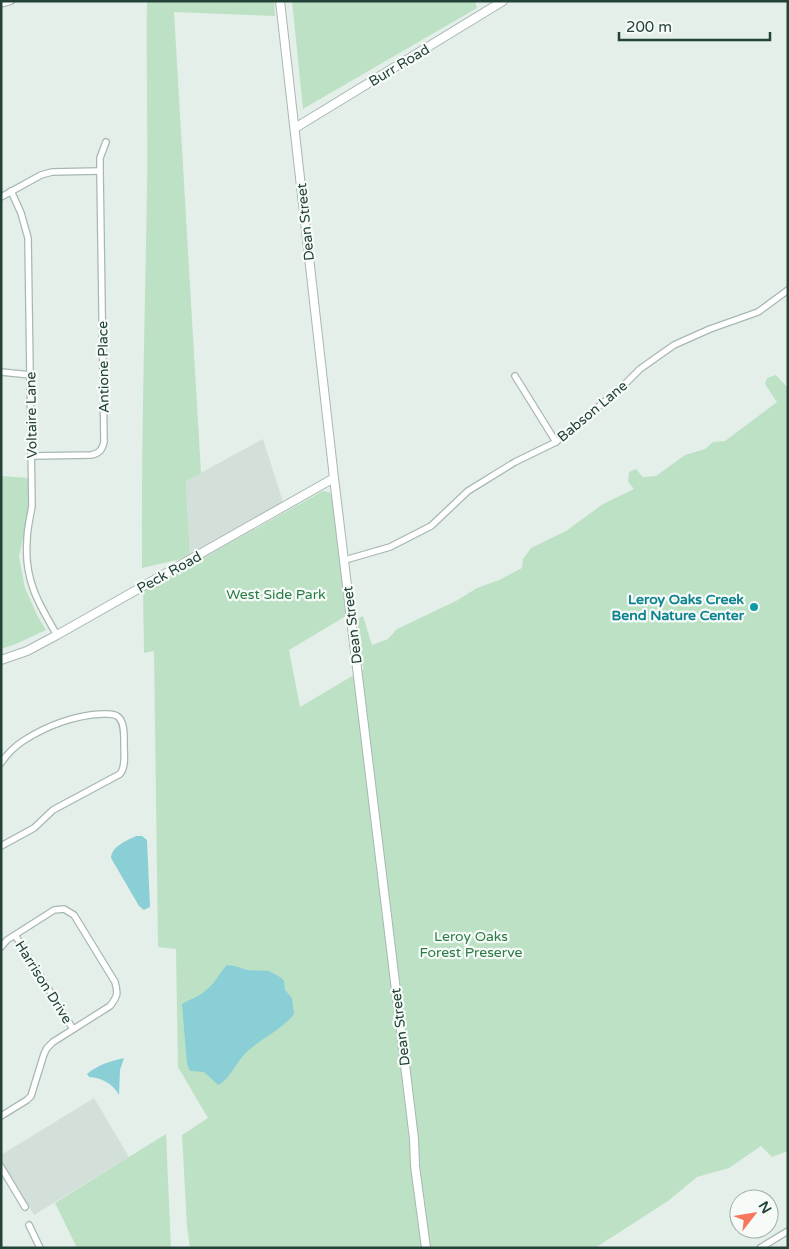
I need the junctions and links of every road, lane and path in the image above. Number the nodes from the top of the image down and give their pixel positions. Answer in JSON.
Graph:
{"nodes":[{"id":1,"x":11,"y":1,"type":"edge"},
{"id":2,"x":280,"y":1,"type":"edge"},
{"id":3,"x":503,"y":1,"type":"edge"},
{"id":4,"x":1,"y":4,"type":"edge"},
{"id":5,"x":295,"y":128,"type":"junction"},
{"id":6,"x":106,"y":142,"type":"dead end"},
{"id":7,"x":100,"y":171,"type":"junction"},
{"id":8,"x":11,"y":191,"type":"junction"},
{"id":9,"x":1,"y":197,"type":"edge"},
{"id":10,"x":788,"y":290,"type":"edge"},
{"id":11,"x":1,"y":372,"type":"edge"},
{"id":12,"x":31,"y":375,"type":"junction"},
{"id":13,"x":515,"y":376,"type":"dead end"},
{"id":14,"x":556,"y":442,"type":"junction"},
{"id":15,"x":32,"y":456,"type":"junction"},
{"id":16,"x":334,"y":478,"type":"junction"},
{"id":17,"x":345,"y":560,"type":"junction"},
{"id":18,"x":56,"y":635,"type":"junction"},
{"id":19,"x":1,"y":660,"type":"edge"},
{"id":20,"x":1,"y":763,"type":"edge"},
{"id":21,"x":1,"y":846,"type":"edge"},
{"id":22,"x":15,"y":935,"type":"junction"},
{"id":23,"x":1,"y":947,"type":"edge"},
{"id":24,"x":73,"y":1029,"type":"junction"},
{"id":25,"x":1,"y":1116,"type":"edge"},
{"id":26,"x":1,"y":1167,"type":"edge"},
{"id":27,"x":25,"y":1207,"type":"dead end"},
{"id":28,"x":29,"y":1225,"type":"dead end"},
{"id":29,"x":788,"y":1230,"type":"edge"},
{"id":30,"x":40,"y":1248,"type":"edge"},
{"id":31,"x":426,"y":1248,"type":"edge"},
{"id":32,"x":760,"y":1248,"type":"edge"}],
"edges":[{"from":1,"to":4,"type":"street"},
{"from":2,"to":5,"type":"street","name":"Dean Street"},
{"from":3,"to":5,"type":"street","name":"Burr Road"},
{"from":5,"to":16,"type":"street","name":"Dean Street"},
{"from":6,"to":7,"type":"street"},
{"from":7,"to":8,"type":"street"},
{"from":7,"to":15,"type":"street","name":"Antione Place"},
{"from":8,"to":9,"type":"street"},
{"from":8,"to":12,"type":"street","name":"Voltaire Lane"},
{"from":10,"to":14,"type":"street","name":"Babson Lane"},
{"from":11,"to":12,"type":"street"},
{"from":12,"to":15,"type":"street","name":"Voltaire Lane"},
{"from":13,"to":14,"type":"street"},
{"from":14,"to":17,"type":"street","name":"Babson Lane"},
{"from":15,"to":18,"type":"street","name":"Voltaire Lane"},
{"from":16,"to":17,"type":"street","name":"Dean Street"},
{"from":16,"to":18,"type":"street","name":"Peck Road"},
{"from":17,"to":31,"type":"street","name":"Dean Street"},
{"from":18,"to":19,"type":"street","name":"Peck Road"},
{"from":20,"to":21,"type":"street"},
{"from":22,"to":23,"type":"street"},
{"from":22,"to":24,"type":"street","name":"Harrison Drive"},
{"from":22,"to":24,"type":"street"},
{"from":24,"to":25,"type":"street"},
{"from":26,"to":27,"type":"street"},
{"from":28,"to":30,"type":"street"},
{"from":29,"to":32,"type":"street"}]}
